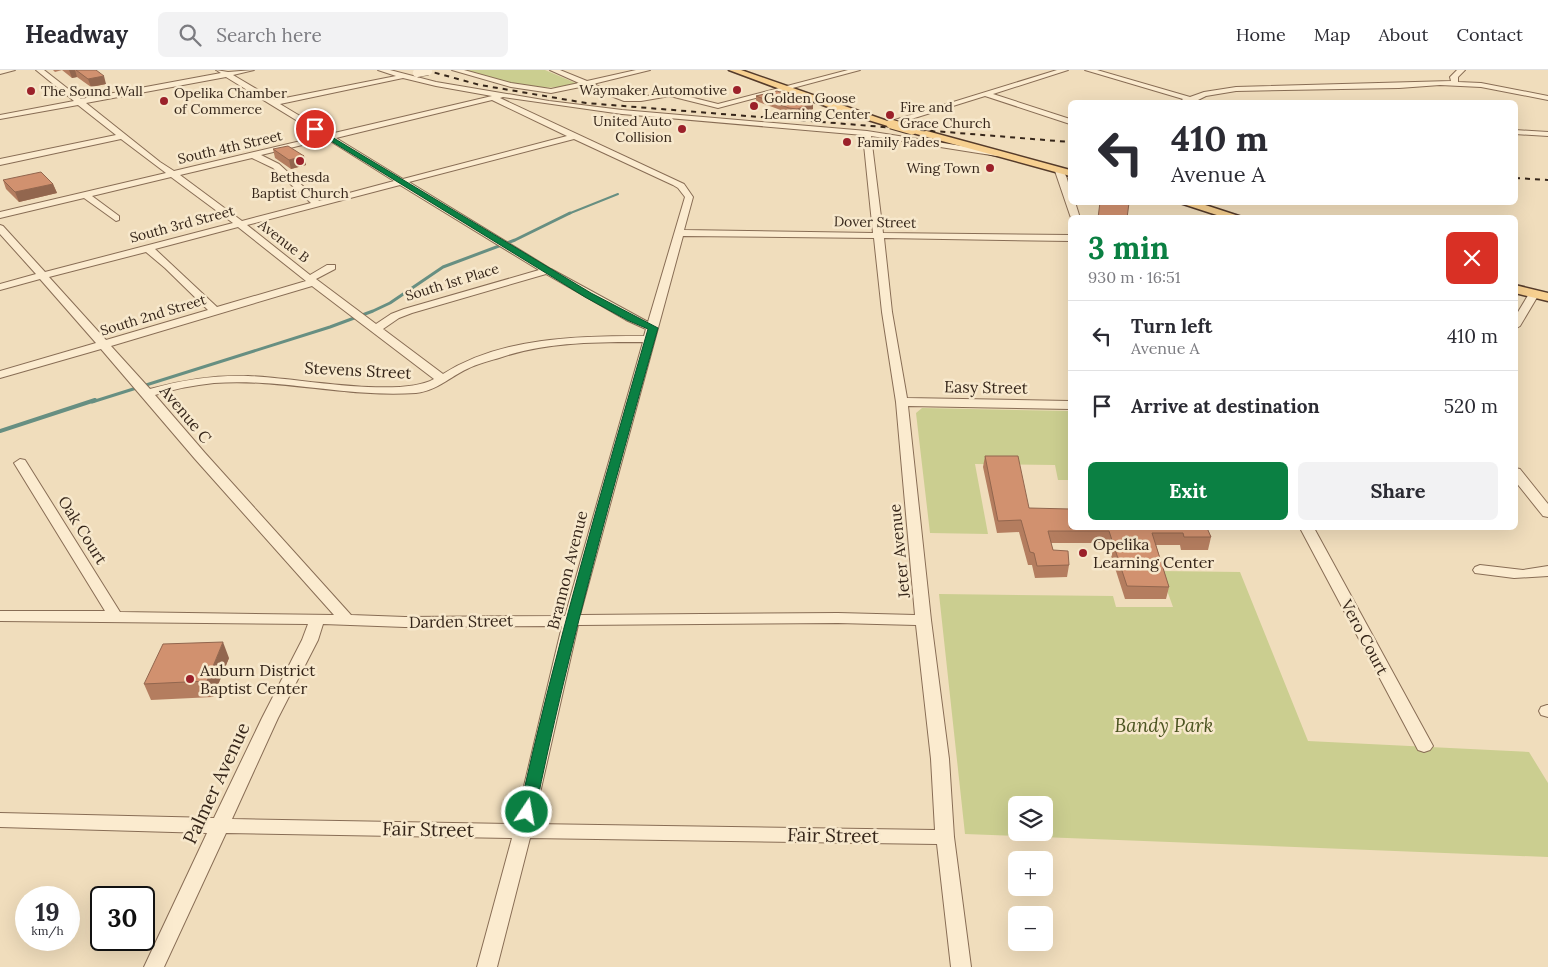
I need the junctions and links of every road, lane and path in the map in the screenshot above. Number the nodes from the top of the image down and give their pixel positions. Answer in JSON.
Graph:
{"nodes":[{"id":1,"x":11,"y":70,"type":"edge"},
{"id":2,"x":40,"y":70,"type":"edge"},
{"id":3,"x":250,"y":70,"type":"edge"},
{"id":4,"x":382,"y":70,"type":"edge"},
{"id":5,"x":431,"y":70,"type":"edge"},
{"id":6,"x":456,"y":70,"type":"edge"},
{"id":7,"x":554,"y":70,"type":"edge"},
{"id":8,"x":646,"y":70,"type":"edge"},
{"id":9,"x":732,"y":70,"type":"edge"},
{"id":10,"x":856,"y":70,"type":"edge"},
{"id":11,"x":1064,"y":70,"type":"edge"},
{"id":12,"x":1089,"y":70,"type":"edge"},
{"id":13,"x":1461,"y":70,"type":"edge"},
{"id":14,"x":0,"y":72,"type":"edge"},
{"id":15,"x":223,"y":72,"type":"edge"},
{"id":16,"x":402,"y":76,"type":"junction"},
{"id":17,"x":1455,"y":83,"type":"junction"},
{"id":18,"x":588,"y":84,"type":"junction"},
{"id":19,"x":786,"y":89,"type":"junction"},
{"id":20,"x":986,"y":94,"type":"junction"},
{"id":21,"x":497,"y":97,"type":"junction"},
{"id":22,"x":1548,"y":98,"type":"edge"},
{"id":23,"x":1183,"y":100,"type":"edge"},
{"id":24,"x":1190,"y":100,"type":"edge"},
{"id":25,"x":81,"y":102,"type":"junction"},
{"id":26,"x":273,"y":103,"type":"junction"},
{"id":27,"x":0,"y":117,"type":"edge"},
{"id":28,"x":1068,"y":121,"type":"edge"},
{"id":29,"x":890,"y":123,"type":"junction"},
{"id":30,"x":1518,"y":132,"type":"edge"},
{"id":31,"x":867,"y":133,"type":"junction"},
{"id":32,"x":1548,"y":134,"type":"edge"},
{"id":33,"x":122,"y":136,"type":"junction"},
{"id":34,"x":575,"y":136,"type":"junction"},
{"id":35,"x":329,"y":138,"type":"junction"},
{"id":36,"x":1000,"y":155,"type":"junction"},
{"id":37,"x":255,"y":156,"type":"junction"},
{"id":38,"x":0,"y":162,"type":"edge"},
{"id":39,"x":1059,"y":170,"type":"junction"},
{"id":40,"x":1068,"y":172,"type":"edge"},
{"id":41,"x":173,"y":174,"type":"junction"},
{"id":42,"x":401,"y":181,"type":"junction"},
{"id":43,"x":86,"y":195,"type":"junction"},
{"id":44,"x":1068,"y":196,"type":"edge"},
{"id":45,"x":316,"y":203,"type":"junction"},
{"id":46,"x":1193,"y":205,"type":"edge"},
{"id":47,"x":0,"y":215,"type":"edge"},
{"id":48,"x":1229,"y":215,"type":"edge"},
{"id":49,"x":116,"y":218,"type":"dead end"},
{"id":50,"x":239,"y":223,"type":"junction"},
{"id":51,"x":0,"y":228,"type":"edge"},
{"id":52,"x":680,"y":232,"type":"junction"},
{"id":53,"x":879,"y":236,"type":"junction"},
{"id":54,"x":1068,"y":238,"type":"edge"},
{"id":55,"x":147,"y":248,"type":"junction"},
{"id":56,"x":331,"y":267,"type":"dead end"},
{"id":57,"x":547,"y":271,"type":"junction"},
{"id":58,"x":42,"y":276,"type":"junction"},
{"id":59,"x":312,"y":280,"type":"junction"},
{"id":60,"x":0,"y":286,"type":"edge"},
{"id":61,"x":1518,"y":290,"type":"edge"},
{"id":62,"x":1534,"y":294,"type":"junction"},
{"id":63,"x":1548,"y":297,"type":"edge"},
{"id":64,"x":216,"y":312,"type":"junction"},
{"id":65,"x":1518,"y":321,"type":"edge"},
{"id":66,"x":372,"y":326,"type":"junction"},
{"id":67,"x":651,"y":333,"type":"junction"},
{"id":68,"x":104,"y":345,"type":"junction"},
{"id":69,"x":0,"y":375,"type":"edge"},
{"id":70,"x":441,"y":378,"type":"junction"},
{"id":71,"x":147,"y":393,"type":"junction"},
{"id":72,"x":902,"y":402,"type":"junction"},
{"id":73,"x":1068,"y":405,"type":"edge"},
{"id":74,"x":20,"y":463,"type":"dead end"},
{"id":75,"x":1518,"y":476,"type":"edge"},
{"id":76,"x":1518,"y":492,"type":"edge"},
{"id":77,"x":1531,"y":492,"type":"junction"},
{"id":78,"x":1548,"y":513,"type":"edge"},
{"id":79,"x":1308,"y":530,"type":"edge"},
{"id":80,"x":1480,"y":570,"type":"dead end"},
{"id":81,"x":1548,"y":571,"type":"edge"},
{"id":82,"x":0,"y":616,"type":"edge"},
{"id":83,"x":115,"y":616,"type":"junction"},
{"id":84,"x":318,"y":618,"type":"junction"},
{"id":85,"x":572,"y":619,"type":"junction"},
{"id":86,"x":347,"y":620,"type":"junction"},
{"id":87,"x":923,"y":620,"type":"junction"},
{"id":88,"x":1424,"y":746,"type":"dead end"},
{"id":89,"x":0,"y":820,"type":"edge"},
{"id":90,"x":220,"y":827,"type":"junction"},
{"id":91,"x":523,"y":830,"type":"junction"},
{"id":92,"x":946,"y":837,"type":"junction"},
{"id":93,"x":154,"y":967,"type":"edge"},
{"id":94,"x":488,"y":967,"type":"edge"},
{"id":95,"x":961,"y":967,"type":"edge"}],
"edges":[{"from":1,"to":14,"type":"street"},
{"from":2,"to":25,"type":"street","name":"Avenue B"},
{"from":3,"to":15,"type":"street"},
{"from":4,"to":16,"type":"street"},
{"from":5,"to":16,"type":"street","bridge":true},
{"from":6,"to":18,"type":"street"},
{"from":7,"to":18,"type":"street"},
{"from":8,"to":18,"type":"street"},
{"from":9,"to":19,"type":"main road"},
{"from":10,"to":19,"type":"street"},
{"from":11,"to":20,"type":"street"},
{"from":12,"to":23,"type":"street"},
{"from":13,"to":17,"type":"street"},
{"from":15,"to":25,"type":"street"},
{"from":15,"to":26,"type":"street"},
{"from":16,"to":21,"type":"street"},
{"from":16,"to":26,"type":"street"},
{"from":17,"to":22,"type":"street"},
{"from":17,"to":24,"type":"street"},
{"from":18,"to":19,"type":"street"},
{"from":19,"to":29,"type":"main road"},
{"from":20,"to":28,"type":"street"},
{"from":20,"to":29,"type":"street"},
{"from":21,"to":31,"type":"street"},
{"from":21,"to":34,"type":"street"},
{"from":21,"to":35,"type":"street","name":"South 4th Street"},
{"from":25,"to":27,"type":"street"},
{"from":25,"to":33,"type":"street","name":"Avenue B"},
{"from":26,"to":35,"type":"street"},
{"from":29,"to":36,"type":"main road","bridge":true},
{"from":30,"to":32,"type":"street"},
{"from":31,"to":36,"type":"street"},
{"from":31,"to":53,"type":"street","name":"Jeter Avenue"},
{"from":33,"to":38,"type":"street"},
{"from":33,"to":41,"type":"street","name":"Avenue B"},
{"from":34,"to":42,"type":"street","name":"South 3rd Street"},
{"from":34,"to":52,"type":"street","name":"Brannon Avenue"},
{"from":35,"to":37,"type":"street","name":"South 4th Street"},
{"from":35,"to":42,"type":"street"},
{"from":36,"to":39,"type":"main road"},
{"from":37,"to":41,"type":"street","name":"South 4th Street"},
{"from":37,"to":45,"type":"street"},
{"from":39,"to":40,"type":"main road"},
{"from":39,"to":44,"type":"street"},
{"from":41,"to":43,"type":"street","name":"South 4th Street"},
{"from":41,"to":50,"type":"street","name":"Avenue B"},
{"from":42,"to":45,"type":"street","name":"South 3rd Street"},
{"from":42,"to":57,"type":"street"},
{"from":43,"to":47,"type":"street","name":"South 4th Street"},
{"from":43,"to":49,"type":"street"},
{"from":45,"to":50,"type":"street","name":"South 3rd Street"},
{"from":46,"to":48,"type":"main road"},
{"from":50,"to":55,"type":"street","name":"South 3rd Street"},
{"from":50,"to":59,"type":"street","name":"Avenue B"},
{"from":51,"to":58,"type":"street","name":"Avenue C"},
{"from":52,"to":53,"type":"street","name":"Dover Street"},
{"from":52,"to":67,"type":"street","name":"Brannon Avenue"},
{"from":53,"to":54,"type":"street","name":"Dover Street"},
{"from":53,"to":72,"type":"street","name":"Jeter Avenue"},
{"from":55,"to":58,"type":"street","name":"South 3rd Street"},
{"from":55,"to":64,"type":"street"},
{"from":56,"to":59,"type":"street","name":"South 2nd Street"},
{"from":57,"to":66,"type":"street","name":"South 1st Place"},
{"from":57,"to":67,"type":"street"},
{"from":58,"to":60,"type":"street","name":"South 3rd Street"},
{"from":58,"to":68,"type":"street","name":"Avenue C"},
{"from":59,"to":64,"type":"street","name":"South 2nd Street"},
{"from":59,"to":66,"type":"street","name":"Avenue B"},
{"from":61,"to":62,"type":"main road"},
{"from":62,"to":63,"type":"main road"},
{"from":62,"to":65,"type":"street"},
{"from":64,"to":68,"type":"street","name":"South 2nd Street"},
{"from":66,"to":70,"type":"street","name":"Avenue B"},
{"from":67,"to":70,"type":"street","name":"Stevens Street"},
{"from":67,"to":85,"type":"street","name":"Brannon Avenue"},
{"from":68,"to":69,"type":"street","name":"South 2nd Street"},
{"from":68,"to":71,"type":"street","name":"Avenue C"},
{"from":70,"to":71,"type":"street","name":"Stevens Street"},
{"from":71,"to":86,"type":"street","name":"Avenue C"},
{"from":72,"to":73,"type":"street","name":"Easy Street"},
{"from":72,"to":87,"type":"street","name":"Jeter Avenue"},
{"from":74,"to":83,"type":"street","name":"Oak Court"},
{"from":75,"to":77,"type":"street"},
{"from":76,"to":77,"type":"street"},
{"from":77,"to":78,"type":"street"},
{"from":79,"to":88,"type":"street","name":"Vero Court"},
{"from":80,"to":81,"type":"street"},
{"from":82,"to":83,"type":"street","name":"Darden Street"},
{"from":83,"to":84,"type":"street","name":"Darden Street"},
{"from":84,"to":86,"type":"street","name":"Darden Street"},
{"from":84,"to":90,"type":"street","name":"Palmer Avenue"},
{"from":85,"to":86,"type":"street","name":"Darden Street"},
{"from":85,"to":87,"type":"street","name":"Darden Street"},
{"from":85,"to":91,"type":"street","name":"Brannon Avenue"},
{"from":87,"to":92,"type":"street","name":"Jeter Avenue"},
{"from":89,"to":90,"type":"street","name":"Fair Street"},
{"from":90,"to":91,"type":"street","name":"Fair Street"},
{"from":90,"to":93,"type":"street","name":"Palmer Avenue"},
{"from":91,"to":92,"type":"street","name":"Fair Street"},
{"from":91,"to":94,"type":"street","name":"Brannon Avenue"},
{"from":92,"to":95,"type":"street","name":"Jeter Avenue"}]}
